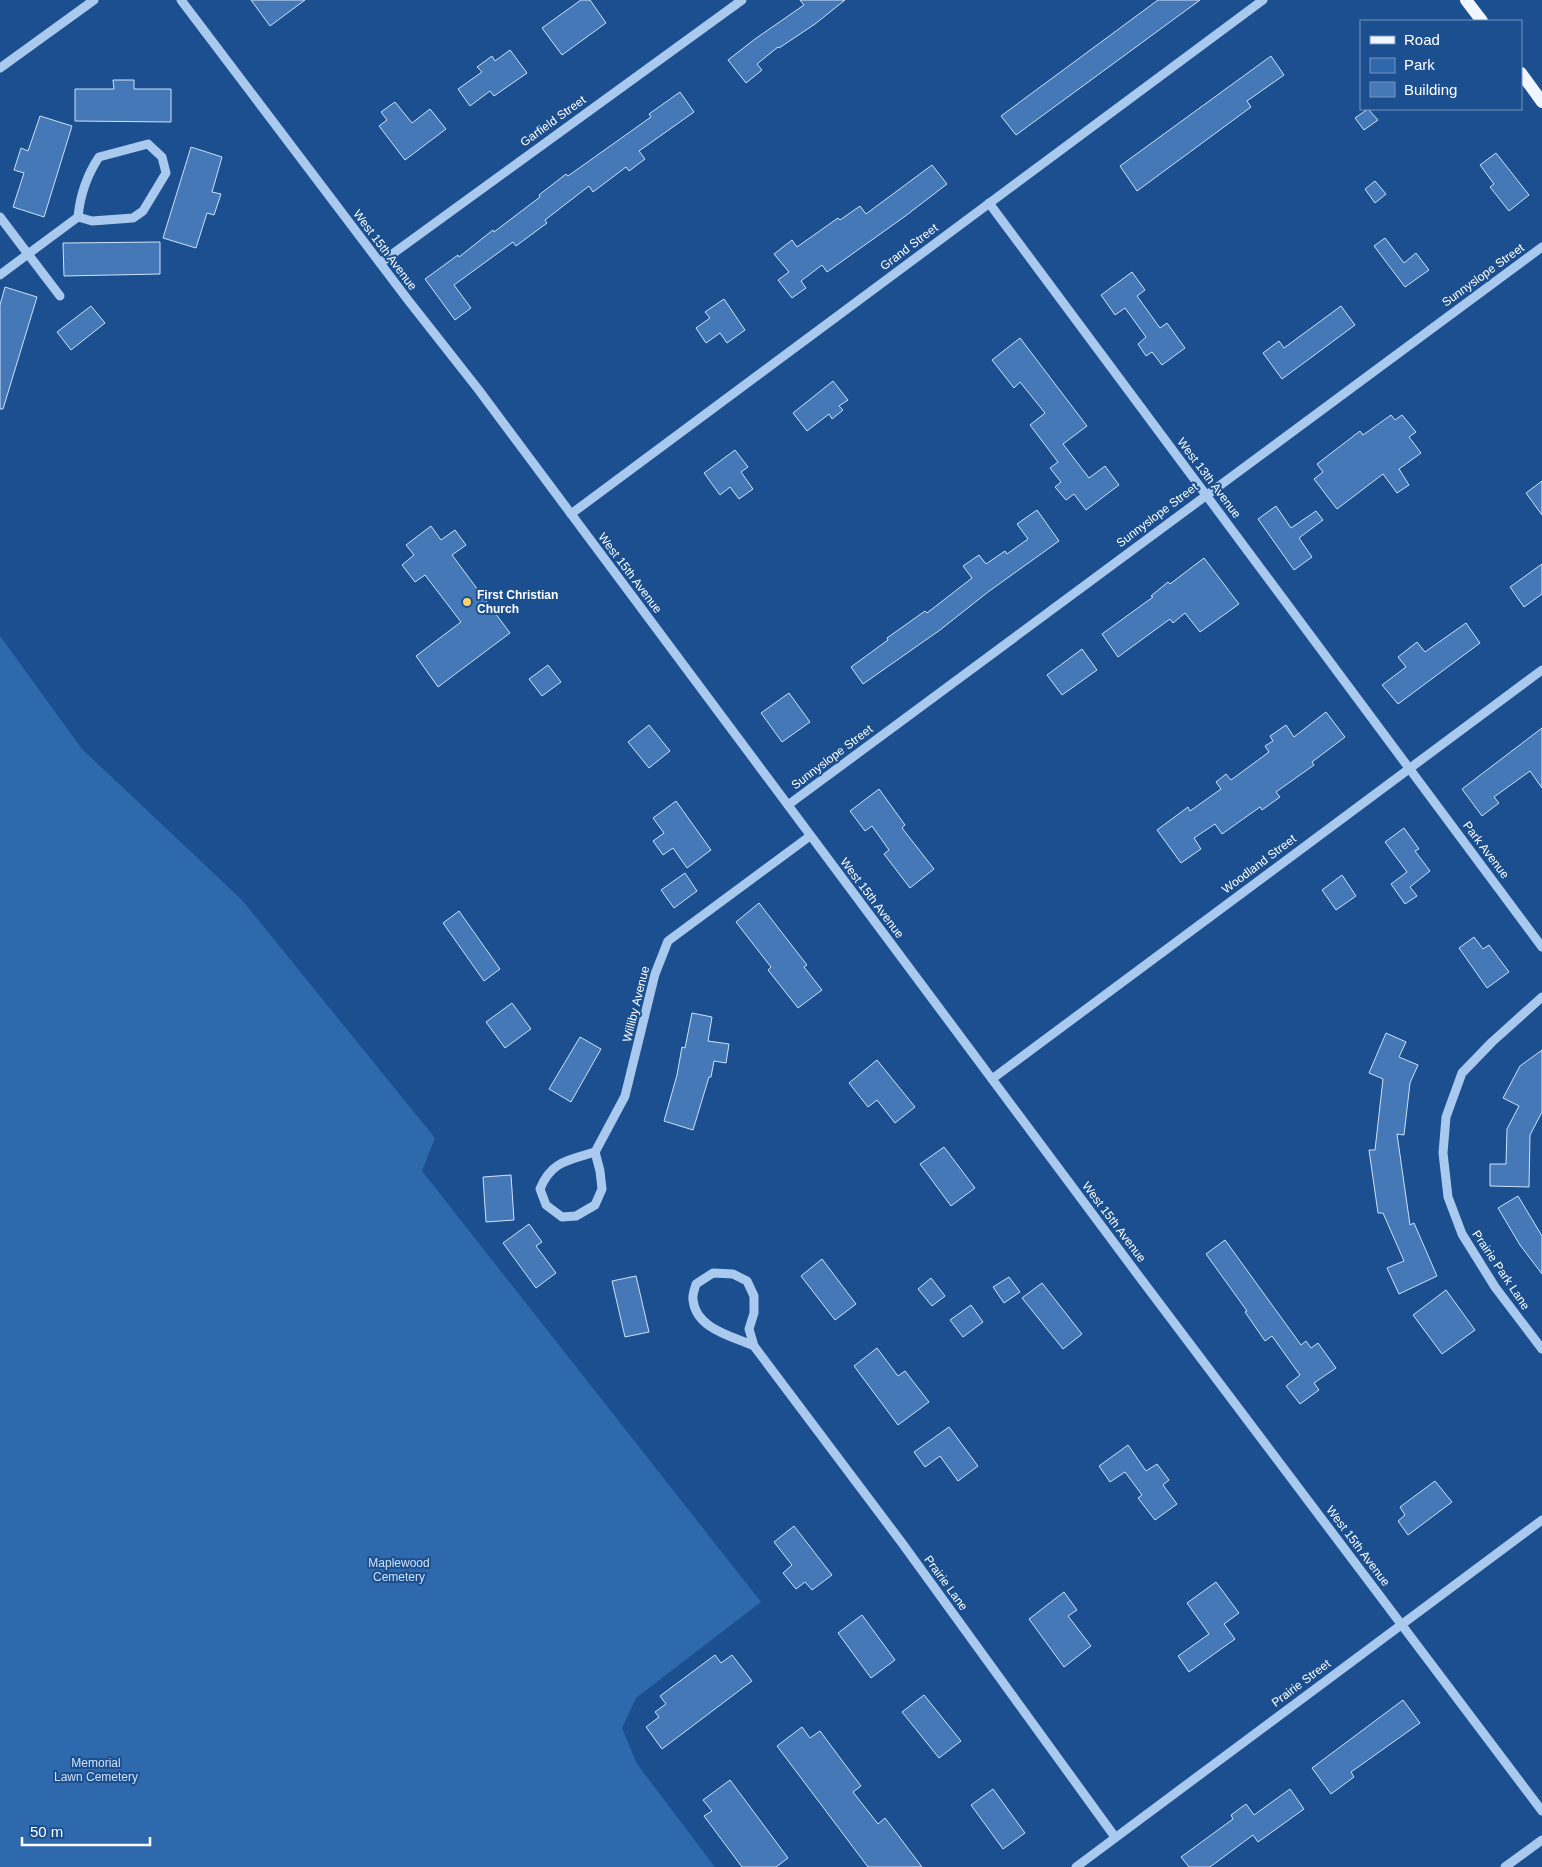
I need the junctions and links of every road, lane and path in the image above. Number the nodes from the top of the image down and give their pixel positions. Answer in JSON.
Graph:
{"nodes":[{"id":1,"x":94,"y":0,"type":"edge"},
{"id":2,"x":181,"y":0,"type":"edge"},
{"id":3,"x":742,"y":0,"type":"edge"},
{"id":4,"x":1263,"y":0,"type":"edge"},
{"id":5,"x":1466,"y":0,"type":"edge"},
{"id":6,"x":1481,"y":20,"type":"edge"},
{"id":7,"x":0,"y":68,"type":"edge"},
{"id":8,"x":1522,"y":74,"type":"edge"},
{"id":9,"x":1542,"y":102,"type":"edge"},
{"id":10,"x":989,"y":203,"type":"junction"},
{"id":11,"x":0,"y":217,"type":"edge"},
{"id":12,"x":78,"y":217,"type":"junction"},
{"id":13,"x":1542,"y":247,"type":"edge"},
{"id":14,"x":28,"y":254,"type":"junction"},
{"id":15,"x":380,"y":263,"type":"junction"},
{"id":16,"x":0,"y":275,"type":"edge"},
{"id":17,"x":60,"y":296,"type":"dead end"},
{"id":18,"x":1205,"y":494,"type":"junction"},
{"id":19,"x":571,"y":514,"type":"junction"},
{"id":20,"x":1542,"y":670,"type":"edge"},
{"id":21,"x":1409,"y":768,"type":"junction"},
{"id":22,"x":788,"y":805,"type":"junction"},
{"id":23,"x":810,"y":836,"type":"junction"},
{"id":24,"x":1542,"y":947,"type":"edge"},
{"id":25,"x":1542,"y":997,"type":"edge"},
{"id":26,"x":992,"y":1079,"type":"junction"},
{"id":27,"x":595,"y":1152,"type":"junction"},
{"id":28,"x":754,"y":1346,"type":"junction"},
{"id":29,"x":1542,"y":1349,"type":"edge"},
{"id":30,"x":1542,"y":1520,"type":"edge"},
{"id":31,"x":1402,"y":1624,"type":"junction"},
{"id":32,"x":1542,"y":1811,"type":"edge"},
{"id":33,"x":1115,"y":1837,"type":"junction"},
{"id":34,"x":1542,"y":1840,"type":"edge"},
{"id":35,"x":1076,"y":1867,"type":"edge"},
{"id":36,"x":1505,"y":1867,"type":"edge"}],
"edges":[{"from":1,"to":7,"type":"street"},
{"from":2,"to":15,"type":"street","name":"West 15th Avenue"},
{"from":3,"to":15,"type":"street","name":"Garfield Street"},
{"from":4,"to":10,"type":"street","name":"Grand Street"},
{"from":5,"to":6,"type":"main road"},
{"from":8,"to":9,"type":"main road"},
{"from":10,"to":18,"type":"street","name":"West 13th Avenue"},
{"from":10,"to":19,"type":"street","name":"Grand Street"},
{"from":11,"to":14,"type":"street"},
{"from":12,"to":12,"type":"street"},
{"from":12,"to":14,"type":"street"},
{"from":13,"to":18,"type":"street","name":"Sunnyslope Street"},
{"from":14,"to":16,"type":"street"},
{"from":14,"to":17,"type":"street"},
{"from":15,"to":19,"type":"street","name":"West 15th Avenue"},
{"from":18,"to":21,"type":"street","name":"West 13th Avenue"},
{"from":18,"to":22,"type":"street","name":"Sunnyslope Street"},
{"from":19,"to":22,"type":"street","name":"West 15th Avenue"},
{"from":20,"to":21,"type":"street","name":"Woodland Street"},
{"from":21,"to":24,"type":"street","name":"Park Avenue"},
{"from":21,"to":26,"type":"street","name":"Woodland Street"},
{"from":22,"to":23,"type":"street","name":"West 15th Avenue"},
{"from":23,"to":26,"type":"street","name":"West 15th Avenue"},
{"from":23,"to":27,"type":"street","name":"Williby Avenue"},
{"from":25,"to":29,"type":"street","name":"Prairie Park Lane"},
{"from":26,"to":31,"type":"street","name":"West 15th Avenue"},
{"from":27,"to":27,"type":"street"},
{"from":28,"to":28,"type":"street"},
{"from":28,"to":33,"type":"street","name":"Prairie Lane"},
{"from":30,"to":31,"type":"street","name":"Prairie Street"},
{"from":31,"to":32,"type":"street","name":"West 15th Avenue"},
{"from":31,"to":33,"type":"street","name":"Prairie Street"},
{"from":33,"to":35,"type":"street","name":"Prairie Street"},
{"from":34,"to":36,"type":"street"}]}
